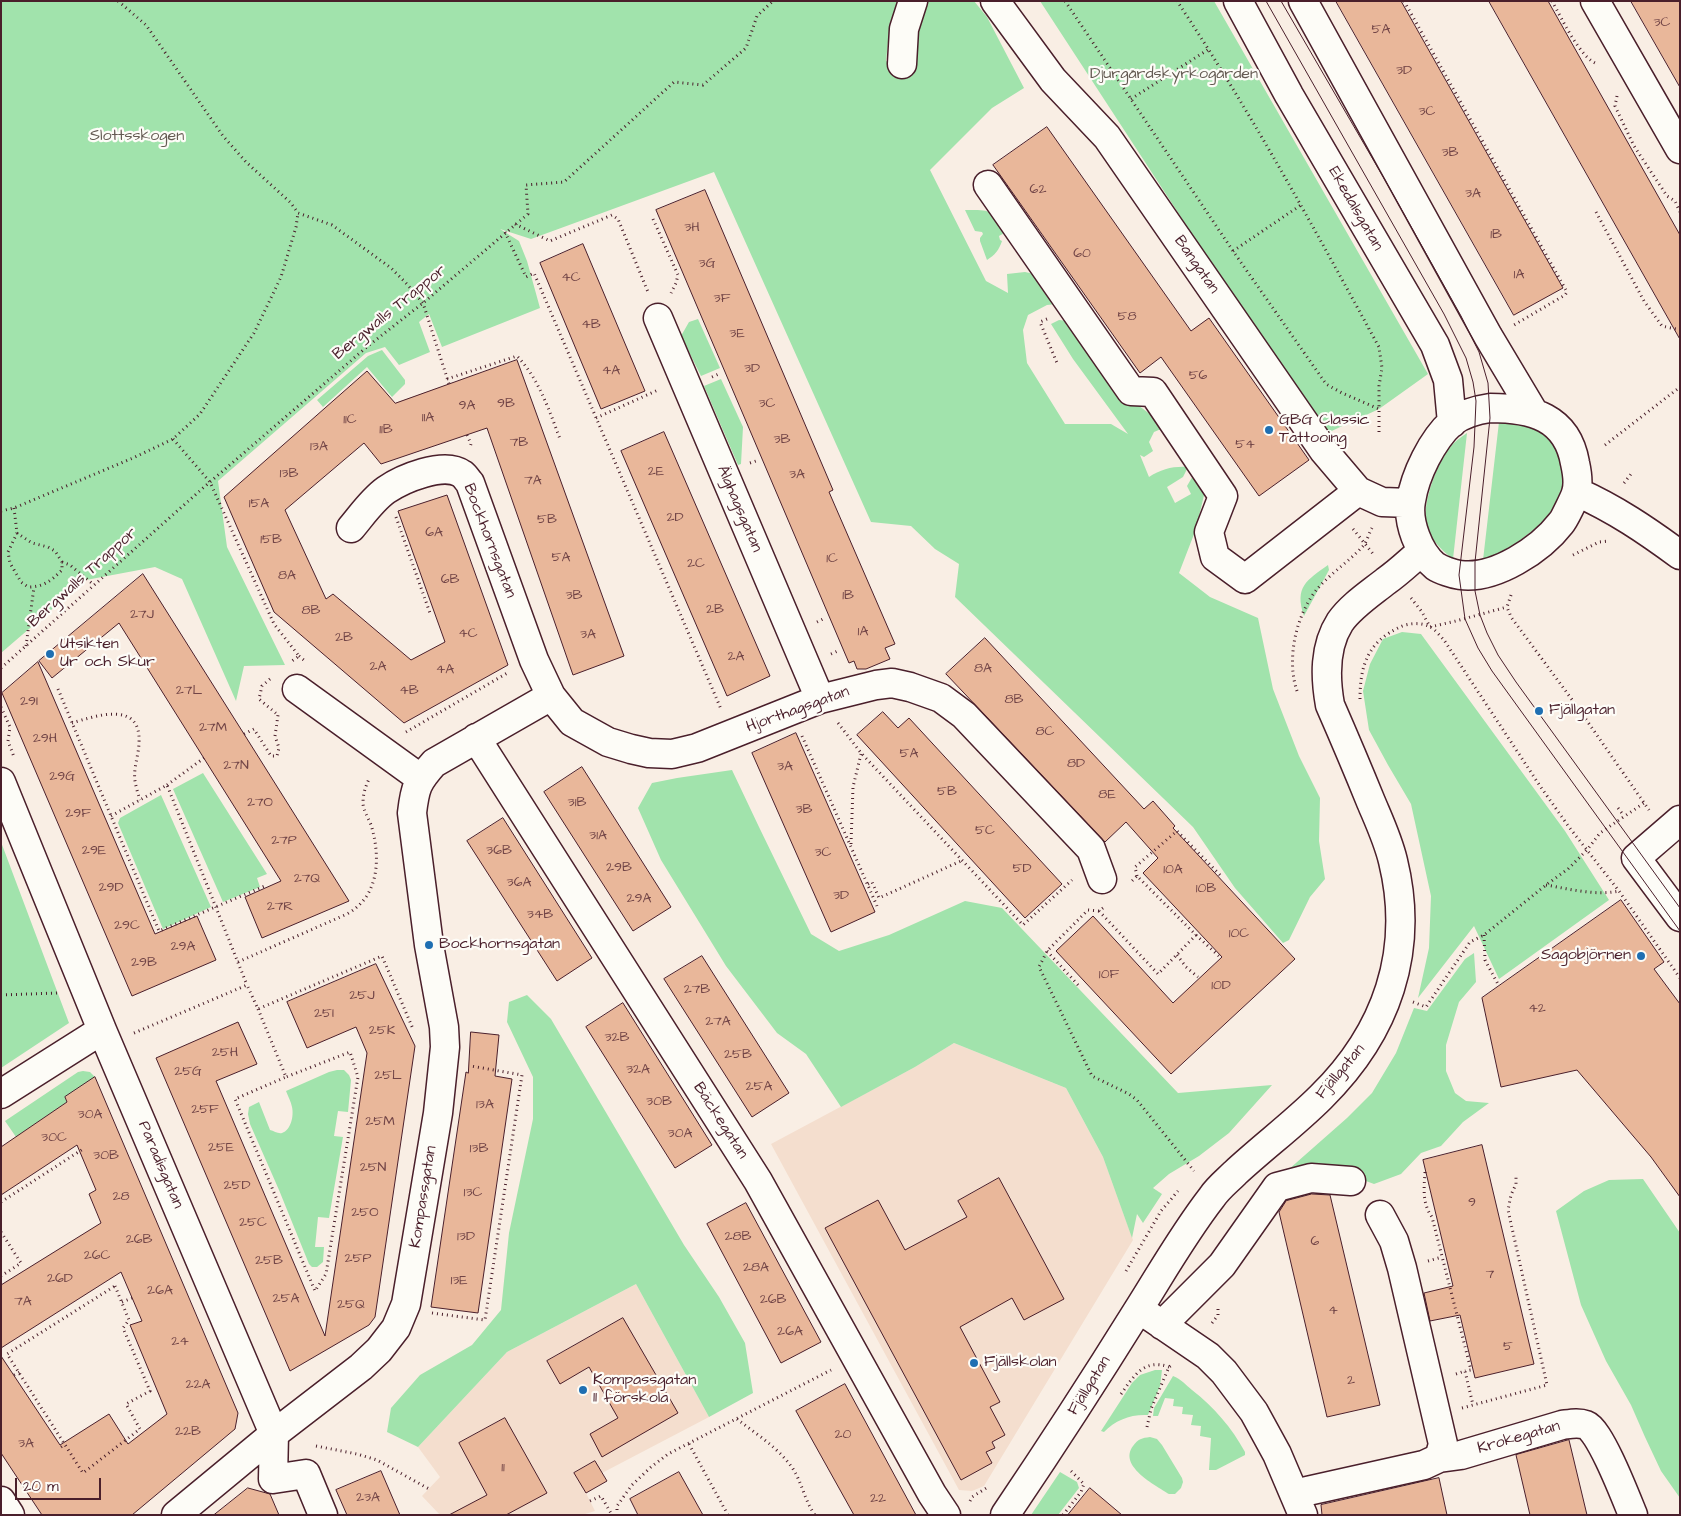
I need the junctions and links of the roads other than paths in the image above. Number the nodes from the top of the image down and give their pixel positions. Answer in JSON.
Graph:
{"nodes":[{"id":1,"x":913,"y":1,"type":"edge"},
{"id":2,"x":995,"y":1,"type":"edge"},
{"id":3,"x":1238,"y":1,"type":"edge"},
{"id":4,"x":1303,"y":1,"type":"edge"},
{"id":5,"x":1595,"y":1,"type":"edge"},
{"id":6,"x":902,"y":64,"type":"dead end"},
{"id":7,"x":1680,"y":149,"type":"edge"},
{"id":8,"x":988,"y":186,"type":"dead end"},
{"id":9,"x":658,"y":318,"type":"road end"},
{"id":10,"x":1534,"y":413,"type":"junction"},
{"id":11,"x":1452,"y":423,"type":"junction"},
{"id":12,"x":1358,"y":491,"type":"junction"},
{"id":13,"x":1577,"y":492,"type":"junction"},
{"id":14,"x":1410,"y":503,"type":"junction"},
{"id":15,"x":351,"y":528,"type":"dead end"},
{"id":16,"x":1422,"y":551,"type":"junction"},
{"id":17,"x":1680,"y":555,"type":"edge"},
{"id":18,"x":297,"y":689,"type":"dead end"},
{"id":19,"x":551,"y":696,"type":"junction"},
{"id":20,"x":826,"y":707,"type":"junction"},
{"id":21,"x":476,"y":738,"type":"junction"},
{"id":22,"x":8,"y":770,"type":"edge"},
{"id":23,"x":420,"y":778,"type":"junction"},
{"id":24,"x":1673,"y":826,"type":"edge"},
{"id":25,"x":1106,"y":880,"type":"road end"},
{"id":26,"x":1680,"y":917,"type":"edge"},
{"id":27,"x":114,"y":1033,"type":"junction"},
{"id":28,"x":1,"y":1094,"type":"edge"},
{"id":29,"x":1351,"y":1181,"type":"dead end"},
{"id":30,"x":1380,"y":1215,"type":"dead end"},
{"id":31,"x":1139,"y":1309,"type":"junction"},
{"id":32,"x":1162,"y":1325,"type":"junction"},
{"id":33,"x":274,"y":1434,"type":"junction"},
{"id":34,"x":1439,"y":1458,"type":"junction"},
{"id":35,"x":1,"y":1501,"type":"edge"},
{"id":36,"x":1299,"y":1504,"type":"edge"},
{"id":37,"x":10,"y":1515,"type":"edge"},
{"id":38,"x":176,"y":1515,"type":"edge"},
{"id":39,"x":323,"y":1515,"type":"edge"},
{"id":40,"x":946,"y":1515,"type":"edge"},
{"id":41,"x":1005,"y":1515,"type":"edge"},
{"id":42,"x":1633,"y":1515,"type":"edge"}],
"edges":[{"from":1,"to":6,"type":"street"},
{"from":2,"to":12,"type":"street","name":"Bangatan"},
{"from":3,"to":11,"type":"street","name":"Ekedalsgatan"},
{"from":4,"to":10,"type":"street"},
{"from":5,"to":7,"type":"street"},
{"from":8,"to":12,"type":"street"},
{"from":9,"to":20,"type":"street","name":"Älghagsgatan"},
{"from":10,"to":11,"type":"street"},
{"from":10,"to":13,"type":"street"},
{"from":11,"to":14,"type":"street"},
{"from":12,"to":14,"type":"street","name":"Bangatan"},
{"from":13,"to":16,"type":"street"},
{"from":13,"to":17,"type":"street"},
{"from":14,"to":16,"type":"street"},
{"from":15,"to":19,"type":"street","name":"Bockhornsgatan"},
{"from":16,"to":31,"type":"street","name":"Fjällgatan"},
{"from":18,"to":23,"type":"street"},
{"from":19,"to":20,"type":"street","name":"Hjorthagsgatan"},
{"from":19,"to":21,"type":"street"},
{"from":20,"to":25,"type":"street","name":"Hjorthagsgatan"},
{"from":21,"to":23,"type":"street"},
{"from":21,"to":40,"type":"street","name":"Bäckegatan"},
{"from":22,"to":27,"type":"street","name":"Paradisgatan"},
{"from":23,"to":33,"type":"street","name":"Kompassgatan"},
{"from":24,"to":26,"type":"street"},
{"from":27,"to":28,"type":"street"},
{"from":27,"to":33,"type":"street","name":"Paradisgatan"},
{"from":29,"to":32,"type":"street"},
{"from":30,"to":34,"type":"street"},
{"from":31,"to":32,"type":"street"},
{"from":31,"to":41,"type":"street","name":"Fjällgatan"},
{"from":32,"to":36,"type":"street"},
{"from":33,"to":38,"type":"street","name":"Kompassgatan"},
{"from":33,"to":39,"type":"street","name":"Paradisgatan"},
{"from":34,"to":36,"type":"street","name":"Krokegatan"},
{"from":34,"to":42,"type":"street","name":"Krokegatan"},
{"from":35,"to":37,"type":"street"}]}
